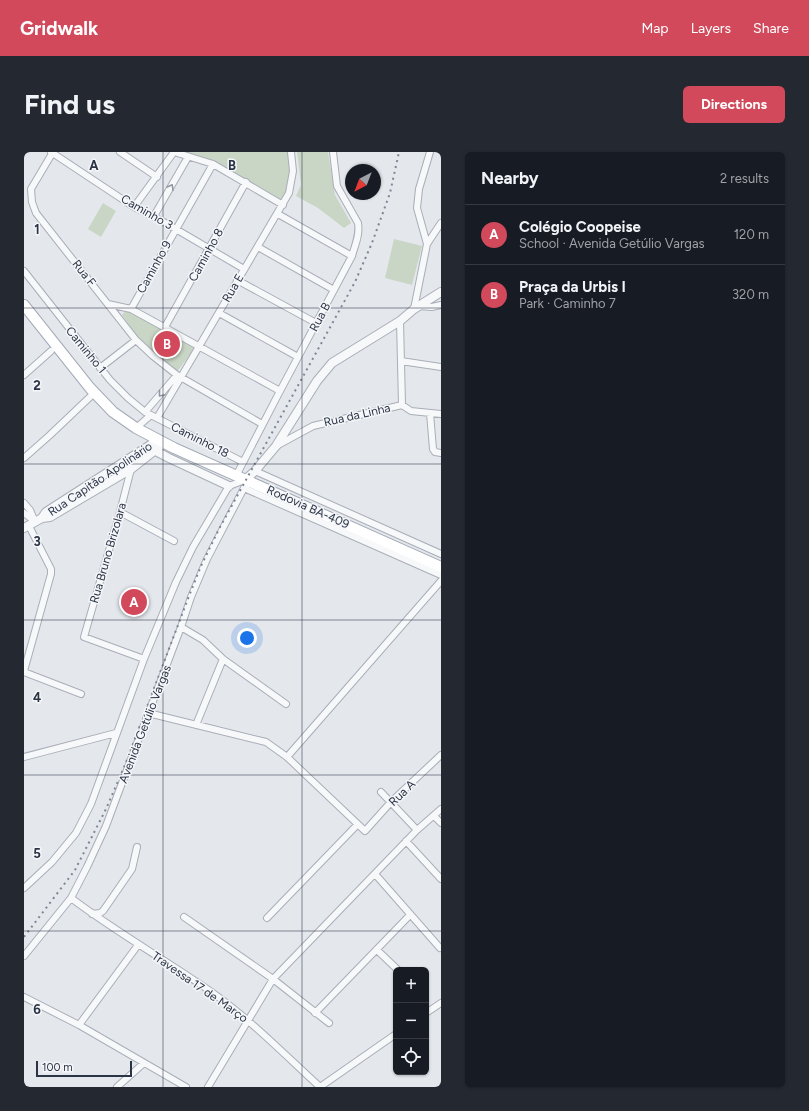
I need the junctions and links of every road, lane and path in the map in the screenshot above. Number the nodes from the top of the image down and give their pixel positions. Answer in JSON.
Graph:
{"nodes":[{"id":1,"x":53,"y":152,"type":"edge"},
{"id":2,"x":120,"y":152,"type":"edge"},
{"id":3,"x":174,"y":152,"type":"edge"},
{"id":4,"x":291,"y":152,"type":"edge"},
{"id":5,"x":333,"y":152,"type":"edge"},
{"id":6,"x":430,"y":152,"type":"edge"},
{"id":7,"x":188,"y":158,"type":"junction"},
{"id":8,"x":213,"y":164,"type":"junction"},
{"id":9,"x":157,"y":177,"type":"junction"},
{"id":10,"x":246,"y":182,"type":"junction"},
{"id":11,"x":283,"y":205,"type":"junction"},
{"id":12,"x":134,"y":207,"type":"junction"},
{"id":13,"x":278,"y":214,"type":"junction"},
{"id":14,"x":154,"y":216,"type":"junction"},
{"id":15,"x":441,"y":223,"type":"edge"},
{"id":16,"x":175,"y":229,"type":"junction"},
{"id":17,"x":427,"y":244,"type":"junction"},
{"id":18,"x":258,"y":247,"type":"junction"},
{"id":19,"x":209,"y":248,"type":"junction"},
{"id":20,"x":352,"y":256,"type":"junction"},
{"id":21,"x":244,"y":269,"type":"junction"},
{"id":22,"x":24,"y":272,"type":"edge"},
{"id":23,"x":238,"y":280,"type":"junction"},
{"id":24,"x":334,"y":290,"type":"junction"},
{"id":25,"x":441,"y":292,"type":"edge"},
{"id":26,"x":108,"y":304,"type":"junction"},
{"id":27,"x":24,"y":305,"type":"edge"},
{"id":28,"x":441,"y":305,"type":"edge"},
{"id":29,"x":416,"y":308,"type":"junction"},
{"id":30,"x":130,"y":309,"type":"junction"},
{"id":31,"x":219,"y":313,"type":"junction"},
{"id":32,"x":400,"y":321,"type":"junction"},
{"id":33,"x":316,"y":323,"type":"junction"},
{"id":34,"x":165,"y":327,"type":"junction"},
{"id":35,"x":136,"y":340,"type":"junction"},
{"id":36,"x":199,"y":348,"type":"junction"},
{"id":37,"x":51,"y":351,"type":"dead end"},
{"id":38,"x":298,"y":357,"type":"junction"},
{"id":39,"x":401,"y":361,"type":"junction"},
{"id":40,"x":441,"y":367,"type":"edge"},
{"id":41,"x":100,"y":368,"type":"junction"},
{"id":42,"x":24,"y":375,"type":"edge"},
{"id":43,"x":179,"y":376,"type":"junction"},
{"id":44,"x":280,"y":391,"type":"junction"},
{"id":45,"x":91,"y":396,"type":"dead end"},
{"id":46,"x":402,"y":405,"type":"junction"},
{"id":47,"x":430,"y":413,"type":"junction"},
{"id":48,"x":441,"y":414,"type":"edge"},
{"id":49,"x":151,"y":415,"type":"junction"},
{"id":50,"x":262,"y":424,"type":"junction"},
{"id":51,"x":136,"y":428,"type":"junction"},
{"id":52,"x":161,"y":442,"type":"junction"},
{"id":53,"x":276,"y":446,"type":"junction"},
{"id":54,"x":151,"y":449,"type":"junction"},
{"id":55,"x":441,"y":453,"type":"edge"},
{"id":56,"x":24,"y":458,"type":"edge"},
{"id":57,"x":243,"y":462,"type":"junction"},
{"id":58,"x":131,"y":469,"type":"junction"},
{"id":59,"x":255,"y":471,"type":"junction"},
{"id":60,"x":244,"y":482,"type":"junction"},
{"id":61,"x":229,"y":486,"type":"junction"},
{"id":62,"x":88,"y":490,"type":"junction"},
{"id":63,"x":24,"y":503,"type":"edge"},
{"id":64,"x":120,"y":512,"type":"junction"},
{"id":65,"x":24,"y":513,"type":"edge"},
{"id":66,"x":32,"y":523,"type":"edge"},
{"id":67,"x":174,"y":541,"type":"dead end"},
{"id":68,"x":441,"y":554,"type":"edge"},
{"id":69,"x":441,"y":567,"type":"edge"},
{"id":70,"x":441,"y":575,"type":"edge"},
{"id":71,"x":441,"y":581,"type":"edge"},
{"id":72,"x":182,"y":626,"type":"junction"},
{"id":73,"x":144,"y":659,"type":"junction"},
{"id":74,"x":223,"y":659,"type":"junction"},
{"id":75,"x":24,"y":672,"type":"edge"},
{"id":76,"x":81,"y":694,"type":"dead end"},
{"id":77,"x":286,"y":704,"type":"dead end"},
{"id":78,"x":148,"y":713,"type":"junction"},
{"id":79,"x":196,"y":724,"type":"junction"},
{"id":80,"x":116,"y":733,"type":"junction"},
{"id":81,"x":441,"y":755,"type":"edge"},
{"id":82,"x":24,"y":757,"type":"edge"},
{"id":83,"x":287,"y":757,"type":"junction"},
{"id":84,"x":381,"y":792,"type":"dead end"},
{"id":85,"x":391,"y":802,"type":"junction"},
{"id":86,"x":441,"y":809,"type":"edge"},
{"id":87,"x":434,"y":816,"type":"junction"},
{"id":88,"x":441,"y":823,"type":"edge"},
{"id":89,"x":357,"y":824,"type":"junction"},
{"id":90,"x":417,"y":830,"type":"junction"},
{"id":91,"x":406,"y":841,"type":"junction"},
{"id":92,"x":137,"y":848,"type":"dead end"},
{"id":93,"x":375,"y":874,"type":"junction"},
{"id":94,"x":441,"y":879,"type":"edge"},
{"id":95,"x":24,"y":888,"type":"edge"},
{"id":96,"x":71,"y":898,"type":"junction"},
{"id":97,"x":92,"y":914,"type":"junction"},
{"id":98,"x":410,"y":915,"type":"junction"},
{"id":99,"x":184,"y":917,"type":"dead end"},
{"id":100,"x":267,"y":918,"type":"dead end"},
{"id":101,"x":138,"y":945,"type":"junction"},
{"id":102,"x":440,"y":948,"type":"dead end"},
{"id":103,"x":376,"y":950,"type":"junction"},
{"id":104,"x":24,"y":956,"type":"edge"},
{"id":105,"x":395,"y":967,"type":"edge"},
{"id":106,"x":273,"y":979,"type":"junction"},
{"id":107,"x":24,"y":997,"type":"edge"},
{"id":108,"x":441,"y":1003,"type":"edge"},
{"id":109,"x":429,"y":1011,"type":"edge"},
{"id":110,"x":315,"y":1013,"type":"junction"},
{"id":111,"x":248,"y":1020,"type":"junction"},
{"id":112,"x":329,"y":1023,"type":"dead end"},
{"id":113,"x":79,"y":1025,"type":"junction"},
{"id":114,"x":393,"y":1036,"type":"edge"},
{"id":115,"x":144,"y":1063,"type":"junction"},
{"id":116,"x":117,"y":1087,"type":"edge"},
{"id":117,"x":186,"y":1087,"type":"edge"},
{"id":118,"x":208,"y":1087,"type":"edge"},
{"id":119,"x":320,"y":1087,"type":"edge"}],
"edges":[{"from":1,"to":12,"type":"street","name":"Caminho 3"},
{"from":1,"to":26,"type":"street","name":"Rua F"},
{"from":2,"to":9,"type":"street"},
{"from":3,"to":7,"type":"street"},
{"from":3,"to":9,"type":"street"},
{"from":4,"to":11,"type":"street","name":"Rua E"},
{"from":5,"to":20,"type":"street","name":"Rua B"},
{"from":6,"to":17,"type":"street"},
{"from":7,"to":8,"type":"street"},
{"from":14,"to":7,"type":"street","one_way":true},
{"from":8,"to":10,"type":"street"},
{"from":8,"to":16,"type":"street","name":"Caminho 9"},
{"from":9,"to":12,"type":"street"},
{"from":10,"to":11,"type":"street"},
{"from":10,"to":19,"type":"street","name":"Caminho 8"},
{"from":11,"to":13,"type":"street","name":"Rua E"},
{"from":12,"to":14,"type":"street","name":"Caminho 3"},
{"from":13,"to":18,"type":"street","name":"Rua E"},
{"from":13,"to":20,"type":"street"},
{"from":14,"to":16,"type":"street","name":"Caminho 3"},
{"from":15,"to":17,"type":"street"},
{"from":16,"to":19,"type":"street","name":"Caminho 3"},
{"from":16,"to":30,"type":"street","name":"Caminho 9"},
{"from":17,"to":29,"type":"street"},
{"from":18,"to":21,"type":"street","name":"Rua E"},
{"from":18,"to":24,"type":"street"},
{"from":19,"to":21,"type":"street","name":"Caminho 3"},
{"from":19,"to":34,"type":"street","name":"Caminho 8"},
{"from":20,"to":24,"type":"street","name":"Rua B"},
{"from":21,"to":23,"type":"street","name":"Rua E"},
{"from":22,"to":41,"type":"street","name":"Caminho 1"},
{"from":23,"to":31,"type":"street","name":"Rua E"},
{"from":23,"to":33,"type":"street"},
{"from":24,"to":33,"type":"street","name":"Rua B"},
{"from":25,"to":29,"type":"street"},
{"from":26,"to":30,"type":"street"},
{"from":26,"to":35,"type":"street","name":"Rua F"},
{"from":27,"to":51,"type":"main road","name":"Rodovia BA-409"},
{"from":28,"to":29,"type":"street"},
{"from":29,"to":32,"type":"street"},
{"from":30,"to":34,"type":"street"},
{"from":31,"to":36,"type":"street","name":"Rua E"},
{"from":31,"to":38,"type":"street"},
{"from":32,"to":39,"type":"street"},
{"from":32,"to":53,"type":"street"},
{"from":33,"to":38,"type":"street","name":"Rua B"},
{"from":34,"to":36,"type":"street"},
{"from":35,"to":41,"type":"street"},
{"from":35,"to":43,"type":"street","name":"Rua F"},
{"from":36,"to":43,"type":"street","name":"Rua E"},
{"from":36,"to":44,"type":"street"},
{"from":37,"to":42,"type":"street"},
{"from":38,"to":44,"type":"street","name":"Rua B"},
{"from":39,"to":40,"type":"street"},
{"from":39,"to":46,"type":"street"},
{"from":41,"to":49,"type":"street","name":"Caminho 1"},
{"from":43,"to":49,"type":"street","name":"Rua E"},
{"from":43,"to":49,"type":"street","one_way":true},
{"from":43,"to":50,"type":"street","name":"Rua F"},
{"from":44,"to":50,"type":"street","name":"Rua B"},
{"from":45,"to":56,"type":"street"},
{"from":46,"to":47,"type":"street","name":"Rua da Linha"},
{"from":46,"to":53,"type":"street","name":"Rua da Linha"},
{"from":47,"to":48,"type":"street","name":"Rua da Linha"},
{"from":47,"to":55,"type":"street"},
{"from":49,"to":51,"type":"street","name":"Rua E"},
{"from":49,"to":57,"type":"street","name":"Caminho 18"},
{"from":50,"to":57,"type":"street","name":"Rua B"},
{"from":51,"to":52,"type":"main road","name":"Rodovia BA-409"},
{"from":52,"to":54,"type":"street","name":"Rua Capitão Apolinário"},
{"from":52,"to":60,"type":"main road","name":"Rodovia BA-409"},
{"from":53,"to":59,"type":"street"},
{"from":54,"to":58,"type":"street","name":"Rua Capitão Apolinário"},
{"from":54,"to":61,"type":"street"},
{"from":54,"to":62,"type":"street","name":"Rua Capitão Apolinário"},
{"from":57,"to":60,"type":"street","name":"Rua B"},
{"from":58,"to":62,"type":"street","name":"Rua Capitão Apolinário"},
{"from":58,"to":64,"type":"street","name":"Rua Bruno Brizolara"},
{"from":59,"to":60,"type":"street"},
{"from":59,"to":68,"type":"street"},
{"from":60,"to":61,"type":"street"},
{"from":60,"to":69,"type":"main road","name":"Rodovia BA-409"},
{"from":60,"to":70,"type":"street"},
{"from":60,"to":72,"type":"street","name":"Avenida Getúlio Vargas"},
{"from":61,"to":73,"type":"street","name":"Avenida Getúlio Vargas"},
{"from":62,"to":66,"type":"street","name":"Rua Capitão Apolinário"},
{"from":63,"to":66,"type":"street"},
{"from":64,"to":67,"type":"street"},
{"from":64,"to":73,"type":"street","name":"Rua Bruno Brizolara"},
{"from":65,"to":66,"type":"street"},
{"from":66,"to":75,"type":"street"},
{"from":71,"to":83,"type":"street"},
{"from":72,"to":74,"type":"street"},
{"from":72,"to":78,"type":"street","name":"Avenida Getúlio Vargas"},
{"from":73,"to":80,"type":"street","name":"Avenida Getúlio Vargas"},
{"from":74,"to":77,"type":"street"},
{"from":74,"to":79,"type":"street"},
{"from":75,"to":76,"type":"street"},
{"from":78,"to":79,"type":"street"},
{"from":78,"to":96,"type":"street","name":"Avenida Getúlio Vargas"},
{"from":79,"to":83,"type":"street"},
{"from":80,"to":82,"type":"street"},
{"from":80,"to":95,"type":"street","name":"Avenida Getúlio Vargas"},
{"from":81,"to":85,"type":"street","name":"Rua A"},
{"from":83,"to":89,"type":"street"},
{"from":84,"to":85,"type":"street"},
{"from":85,"to":89,"type":"street","name":"Rua A"},
{"from":85,"to":90,"type":"street"},
{"from":86,"to":87,"type":"street"},
{"from":87,"to":88,"type":"street"},
{"from":87,"to":90,"type":"street"},
{"from":89,"to":100,"type":"street"},
{"from":90,"to":91,"type":"street"},
{"from":91,"to":93,"type":"street"},
{"from":91,"to":94,"type":"street"},
{"from":92,"to":97,"type":"street"},
{"from":93,"to":98,"type":"street"},
{"from":93,"to":106,"type":"street"},
{"from":96,"to":97,"type":"street","name":"Travessa 17 de Março"},
{"from":96,"to":104,"type":"street","name":"Avenida Getúlio Vargas"},
{"from":97,"to":101,"type":"street","name":"Travessa 17 de Março"},
{"from":98,"to":102,"type":"street"},
{"from":98,"to":103,"type":"street"},
{"from":99,"to":106,"type":"street"},
{"from":101,"to":111,"type":"street","name":"Travessa 17 de Março"},
{"from":101,"to":113,"type":"street"},
{"from":103,"to":105,"type":"street"},
{"from":103,"to":110,"type":"street"},
{"from":106,"to":110,"type":"street"},
{"from":106,"to":111,"type":"street"},
{"from":107,"to":113,"type":"street"},
{"from":108,"to":109,"type":"street"},
{"from":110,"to":112,"type":"street"},
{"from":111,"to":118,"type":"street"},
{"from":111,"to":119,"type":"street","name":"Travessa 17 de Março"},
{"from":113,"to":115,"type":"street"},
{"from":114,"to":119,"type":"street"},
{"from":115,"to":116,"type":"street"},
{"from":115,"to":117,"type":"street"}]}
